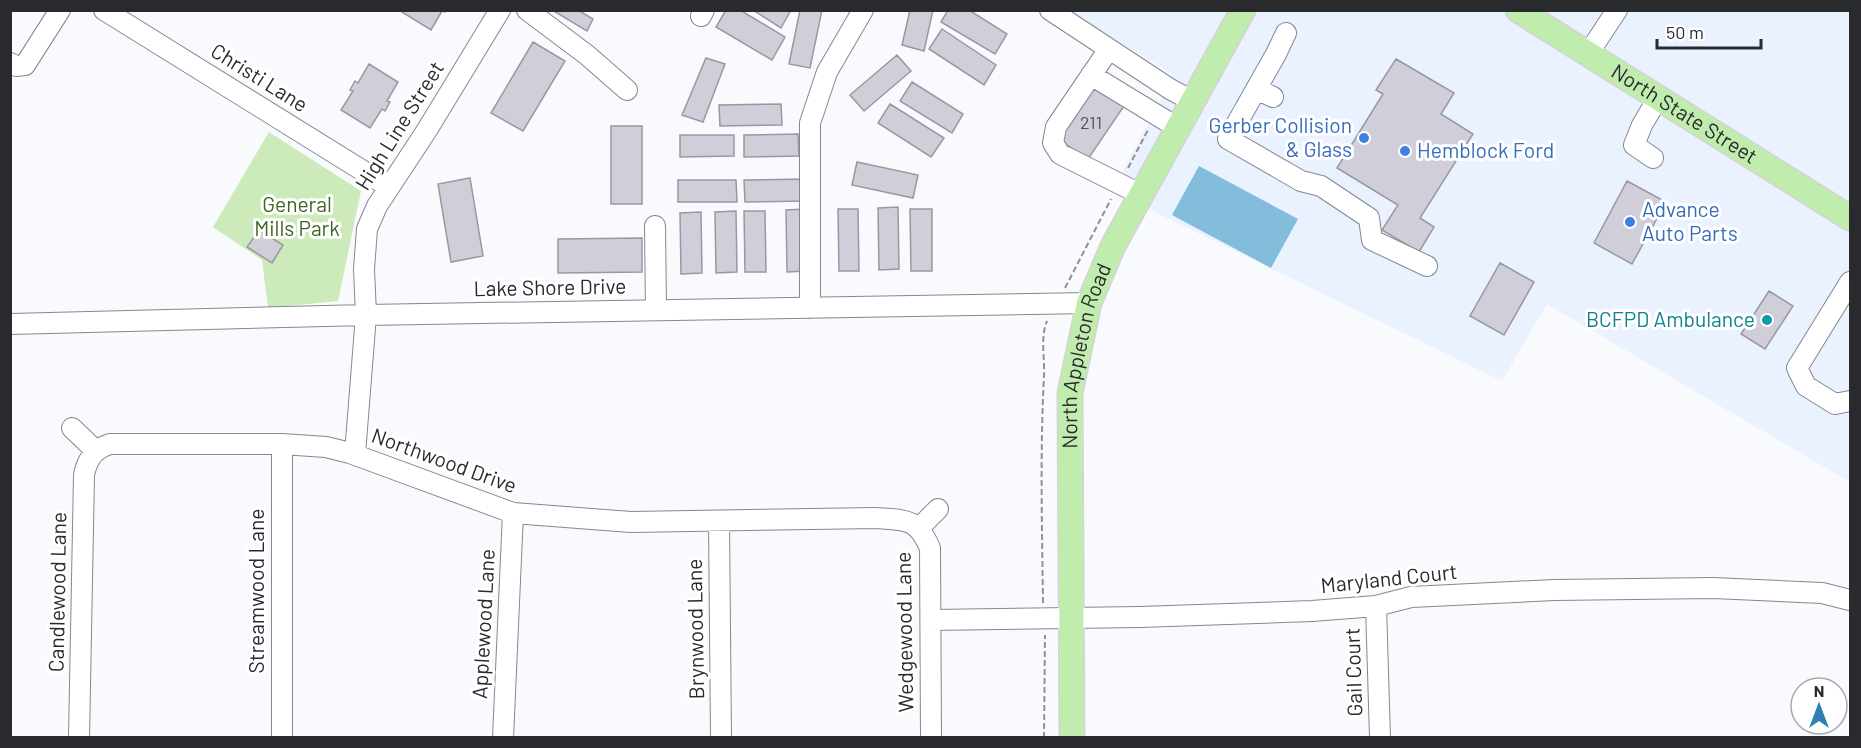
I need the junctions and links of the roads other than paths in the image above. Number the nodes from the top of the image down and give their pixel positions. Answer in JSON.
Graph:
{"nodes":[{"id":1,"x":60,"y":10,"type":"edge"},
{"id":2,"x":500,"y":10,"type":"edge"},
{"id":3,"x":527,"y":10,"type":"edge"},
{"id":4,"x":862,"y":10,"type":"edge"},
{"id":5,"x":1050,"y":10,"type":"edge"},
{"id":6,"x":1243,"y":10,"type":"edge"},
{"id":7,"x":1518,"y":10,"type":"edge"},
{"id":8,"x":1617,"y":10,"type":"edge"},
{"id":9,"x":107,"y":11,"type":"edge"},
{"id":10,"x":1286,"y":33,"type":"dead end"},
{"id":11,"x":1109,"y":49,"type":"junction"},
{"id":12,"x":1588,"y":54,"type":"junction"},
{"id":13,"x":10,"y":63,"type":"edge"},
{"id":14,"x":1091,"y":75,"type":"junction"},
{"id":15,"x":627,"y":90,"type":"dead end"},
{"id":16,"x":1658,"y":98,"type":"junction"},
{"id":17,"x":1192,"y":101,"type":"junction"},
{"id":18,"x":1178,"y":128,"type":"junction"},
{"id":19,"x":1653,"y":158,"type":"dead end"},
{"id":20,"x":389,"y":187,"type":"junction"},
{"id":21,"x":1140,"y":194,"type":"junction"},
{"id":22,"x":1851,"y":218,"type":"edge"},
{"id":23,"x":656,"y":226,"type":"dead end"},
{"id":24,"x":1427,"y":266,"type":"dead end"},
{"id":25,"x":1851,"y":282,"type":"edge"},
{"id":26,"x":1089,"y":303,"type":"junction"},
{"id":27,"x":810,"y":308,"type":"junction"},
{"id":28,"x":656,"y":310,"type":"junction"},
{"id":29,"x":366,"y":315,"type":"junction"},
{"id":30,"x":10,"y":324,"type":"edge"},
{"id":31,"x":1851,"y":401,"type":"edge"},
{"id":32,"x":72,"y":428,"type":"dead end"},
{"id":33,"x":282,"y":444,"type":"junction"},
{"id":34,"x":96,"y":451,"type":"junction"},
{"id":35,"x":355,"y":454,"type":"junction"},
{"id":36,"x":938,"y":509,"type":"dead end"},
{"id":37,"x":513,"y":513,"type":"junction"},
{"id":38,"x":719,"y":521,"type":"junction"},
{"id":39,"x":919,"y":528,"type":"junction"},
{"id":40,"x":1851,"y":600,"type":"edge"},
{"id":41,"x":1376,"y":606,"type":"junction"},
{"id":42,"x":1071,"y":618,"type":"junction"},
{"id":43,"x":931,"y":620,"type":"junction"},
{"id":44,"x":79,"y":738,"type":"edge"},
{"id":45,"x":282,"y":738,"type":"edge"},
{"id":46,"x":503,"y":738,"type":"edge"},
{"id":47,"x":721,"y":738,"type":"edge"},
{"id":48,"x":931,"y":738,"type":"edge"},
{"id":49,"x":1072,"y":738,"type":"edge"},
{"id":50,"x":1380,"y":738,"type":"edge"}],
"edges":[{"from":1,"to":13,"type":"street"},
{"from":2,"to":20,"type":"street","name":"High Line Street"},
{"from":3,"to":15,"type":"street"},
{"from":4,"to":27,"type":"street"},
{"from":5,"to":11,"type":"street"},
{"from":6,"to":17,"type":"main road","name":"North Appleton Road"},
{"from":7,"to":12,"type":"main road","name":"North State Street"},
{"from":8,"to":12,"type":"street"},
{"from":9,"to":20,"type":"street","name":"Christi Lane"},
{"from":10,"to":24,"type":"street"},
{"from":11,"to":14,"type":"street"},
{"from":11,"to":17,"type":"street"},
{"from":12,"to":16,"type":"main road","name":"North State Street"},
{"from":14,"to":18,"type":"street"},
{"from":14,"to":21,"type":"street"},
{"from":16,"to":19,"type":"street"},
{"from":16,"to":22,"type":"main road","name":"North State Street"},
{"from":17,"to":18,"type":"main road","name":"North Appleton Road"},
{"from":18,"to":21,"type":"main road","name":"North Appleton Road"},
{"from":20,"to":29,"type":"street","name":"High Line Street"},
{"from":21,"to":26,"type":"main road","name":"North Appleton Road"},
{"from":23,"to":28,"type":"street"},
{"from":25,"to":31,"type":"street"},
{"from":26,"to":27,"type":"street","name":"Lake Shore Drive"},
{"from":26,"to":42,"type":"main road","name":"North Appleton Road"},
{"from":27,"to":28,"type":"street","name":"Lake Shore Drive"},
{"from":28,"to":29,"type":"street","name":"Lake Shore Drive"},
{"from":29,"to":30,"type":"street","name":"Lake Shore Drive"},
{"from":29,"to":35,"type":"street","name":"High Line Street"},
{"from":32,"to":34,"type":"street"},
{"from":33,"to":34,"type":"street","name":"Northwood Drive"},
{"from":33,"to":35,"type":"street","name":"Northwood Drive"},
{"from":33,"to":45,"type":"street","name":"Streamwood Lane"},
{"from":34,"to":44,"type":"street","name":"Candlewood Lane"},
{"from":35,"to":37,"type":"street","name":"Northwood Drive"},
{"from":36,"to":39,"type":"street"},
{"from":37,"to":38,"type":"street","name":"Northwood Drive"},
{"from":37,"to":46,"type":"street","name":"Applewood Lane"},
{"from":38,"to":39,"type":"street","name":"Northwood Drive"},
{"from":38,"to":47,"type":"street","name":"Brynwood Lane"},
{"from":39,"to":43,"type":"street","name":"Wedgewood Lane"},
{"from":40,"to":41,"type":"street","name":"Maryland Court"},
{"from":41,"to":42,"type":"street","name":"Maryland Court"},
{"from":41,"to":50,"type":"street","name":"Gail Court"},
{"from":42,"to":43,"type":"street","name":"Maryland Court"},
{"from":42,"to":49,"type":"main road","name":"North Appleton Road"},
{"from":43,"to":48,"type":"street","name":"Wedgewood Lane"}]}
